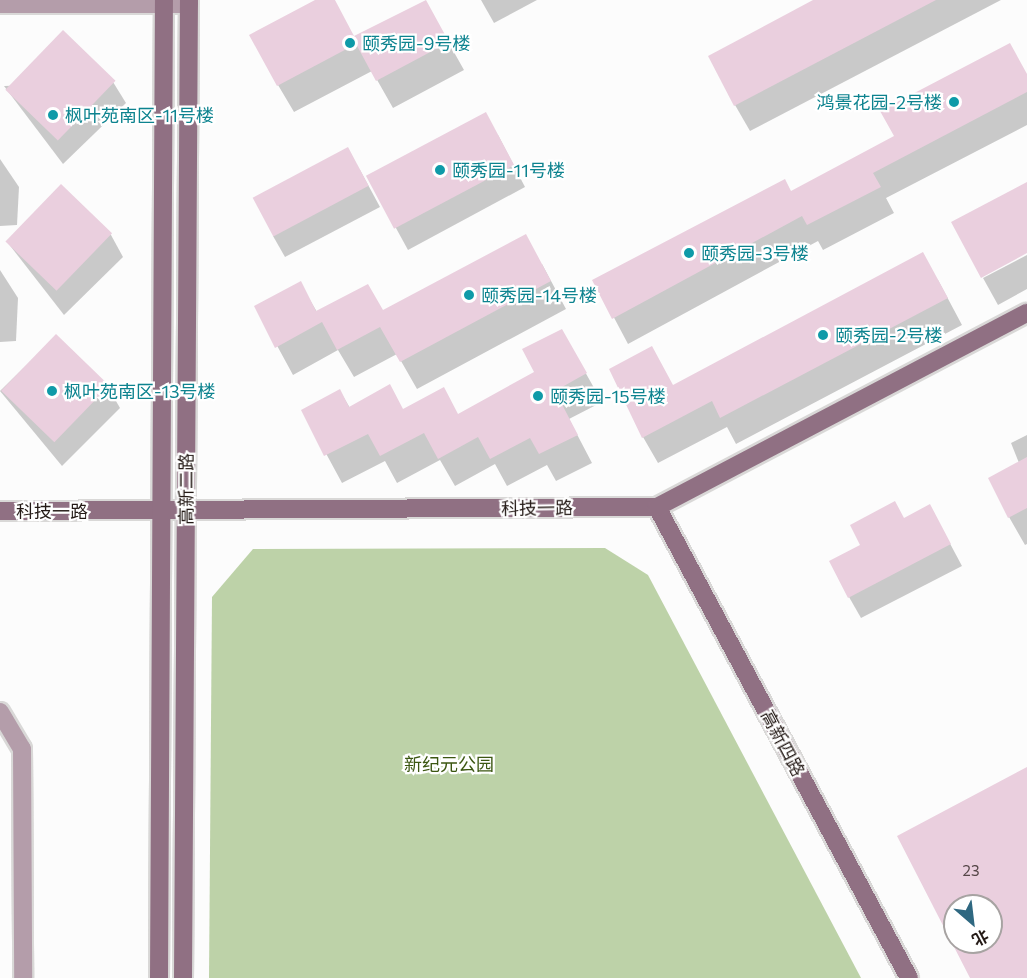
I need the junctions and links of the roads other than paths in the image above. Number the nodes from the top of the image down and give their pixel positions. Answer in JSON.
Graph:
{"nodes":[{"id":1,"x":164,"y":2,"type":"edge"},
{"id":2,"x":189,"y":2,"type":"edge"},
{"id":3,"x":0,"y":4,"type":"edge"},
{"id":4,"x":1027,"y":313,"type":"edge"},
{"id":5,"x":657,"y":507,"type":"junction"},
{"id":6,"x":0,"y":511,"type":"edge"},
{"id":7,"x":162,"y":512,"type":"junction"},
{"id":8,"x":186,"y":512,"type":"junction"},
{"id":9,"x":0,"y":712,"type":"edge"},
{"id":10,"x":23,"y":978,"type":"edge"},
{"id":11,"x":159,"y":978,"type":"edge"},
{"id":12,"x":183,"y":978,"type":"edge"},
{"id":13,"x":909,"y":978,"type":"edge"}],
"edges":[{"from":1,"to":2,"type":"street"},
{"from":1,"to":3,"type":"street"},
{"from":1,"to":7,"type":"street","name":"高新二路"},
{"from":2,"to":8,"type":"street","name":"高新二路"},
{"from":4,"to":5,"type":"street","name":"科技一路"},
{"from":5,"to":8,"type":"street","name":"科技一路"},
{"from":5,"to":13,"type":"street","name":"高新四路"},
{"from":6,"to":7,"type":"street","name":"科技一路"},
{"from":7,"to":8,"type":"street","name":"科技一路"},
{"from":7,"to":11,"type":"street","name":"高新二路"},
{"from":8,"to":12,"type":"street","name":"高新二路"},
{"from":9,"to":10,"type":"street"}]}
